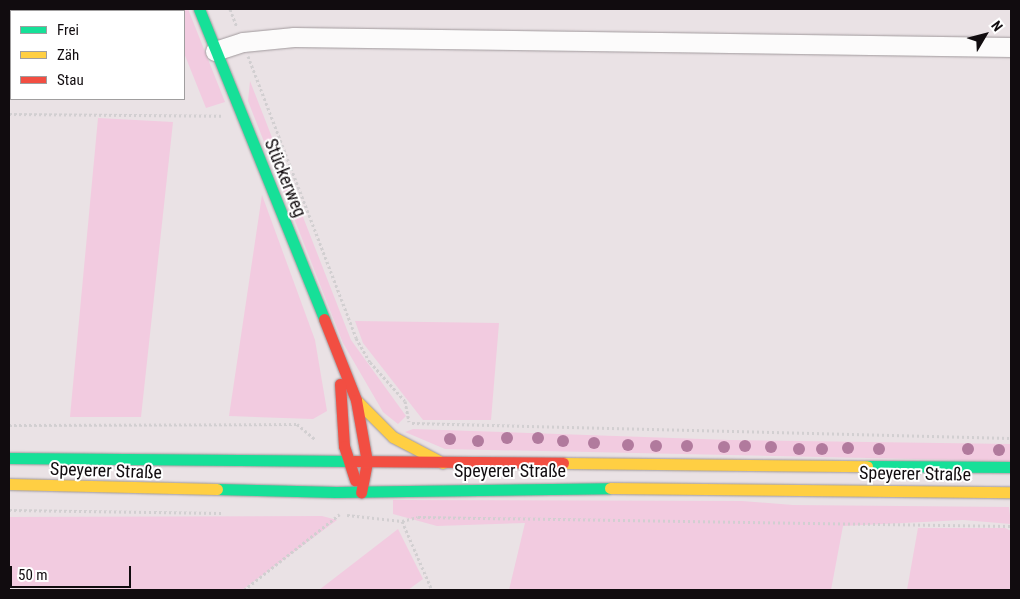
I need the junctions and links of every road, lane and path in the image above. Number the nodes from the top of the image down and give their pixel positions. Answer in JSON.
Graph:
{"nodes":[{"id":1,"x":199,"y":9,"type":"edge"},
{"id":2,"x":230,"y":9,"type":"edge"},
{"id":3,"x":243,"y":42,"type":"junction"},
{"id":4,"x":1011,"y":47,"type":"edge"},
{"id":5,"x":216,"y":50,"type":"junction"},
{"id":6,"x":9,"y":114,"type":"edge"},
{"id":7,"x":241,"y":116,"type":"junction"},
{"id":8,"x":339,"y":360,"type":"junction"},
{"id":9,"x":356,"y":400,"type":"junction"},
{"id":10,"x":9,"y":425,"type":"edge"},
{"id":11,"x":1011,"y":438,"type":"edge"},
{"id":12,"x":321,"y":444,"type":"dead end"},
{"id":13,"x":9,"y":458,"type":"edge"},
{"id":14,"x":347,"y":462,"type":"junction"},
{"id":15,"x":367,"y":462,"type":"junction"},
{"id":16,"x":443,"y":463,"type":"junction"},
{"id":17,"x":1011,"y":467,"type":"edge"},
{"id":18,"x":9,"y":484,"type":"edge"},
{"id":19,"x":361,"y":492,"type":"junction"},
{"id":20,"x":996,"y":492,"type":"junction"},
{"id":21,"x":1011,"y":492,"type":"edge"},
{"id":22,"x":1011,"y":498,"type":"edge"},
{"id":23,"x":9,"y":510,"type":"edge"},
{"id":24,"x":223,"y":513,"type":"dead end"},
{"id":25,"x":330,"y":514,"type":"dead end"},
{"id":26,"x":340,"y":514,"type":"junction"},
{"id":27,"x":402,"y":521,"type":"junction"},
{"id":28,"x":1011,"y":526,"type":"edge"},
{"id":29,"x":244,"y":590,"type":"edge"},
{"id":30,"x":432,"y":590,"type":"edge"}],
"edges":[{"from":1,"to":5,"type":"main road","name":"Stückerweg"},
{"from":2,"to":3,"type":"path"},
{"from":3,"to":4,"type":"street"},
{"from":3,"to":5,"type":"street"},
{"from":3,"to":11,"type":"path"},
{"from":5,"to":7,"type":"main road","name":"Stückerweg"},
{"from":6,"to":7,"type":"path"},
{"from":7,"to":8,"type":"main road","name":"Stückerweg"},
{"from":8,"to":9,"type":"main road","name":"Stückerweg"},
{"from":8,"to":14,"type":"main road","name":"Stückerweg"},
{"from":9,"to":15,"type":"main road","name":"Stückerweg"},
{"from":9,"to":16,"type":"main road"},
{"from":10,"to":12,"type":"path"},
{"from":13,"to":14,"type":"main road","name":"Speyerer Straße"},
{"from":14,"to":15,"type":"main road","name":"Speyerer Straße"},
{"from":14,"to":19,"type":"main road","name":"Stückerweg"},
{"from":15,"to":16,"type":"main road","name":"Speyerer Straße"},
{"from":15,"to":19,"type":"main road","name":"Stückerweg"},
{"from":16,"to":17,"type":"main road","name":"Speyerer Straße"},
{"from":18,"to":19,"type":"main road","name":"Speyerer Straße"},
{"from":19,"to":20,"type":"main road","name":"Speyerer Straße"},
{"from":20,"to":21,"type":"main road","name":"Speyerer Straße"},
{"from":20,"to":22,"type":"main road"},
{"from":23,"to":24,"type":"path"},
{"from":25,"to":26,"type":"path"},
{"from":26,"to":27,"type":"path"},
{"from":26,"to":29,"type":"path"},
{"from":27,"to":28,"type":"path"},
{"from":27,"to":30,"type":"path"}]}
